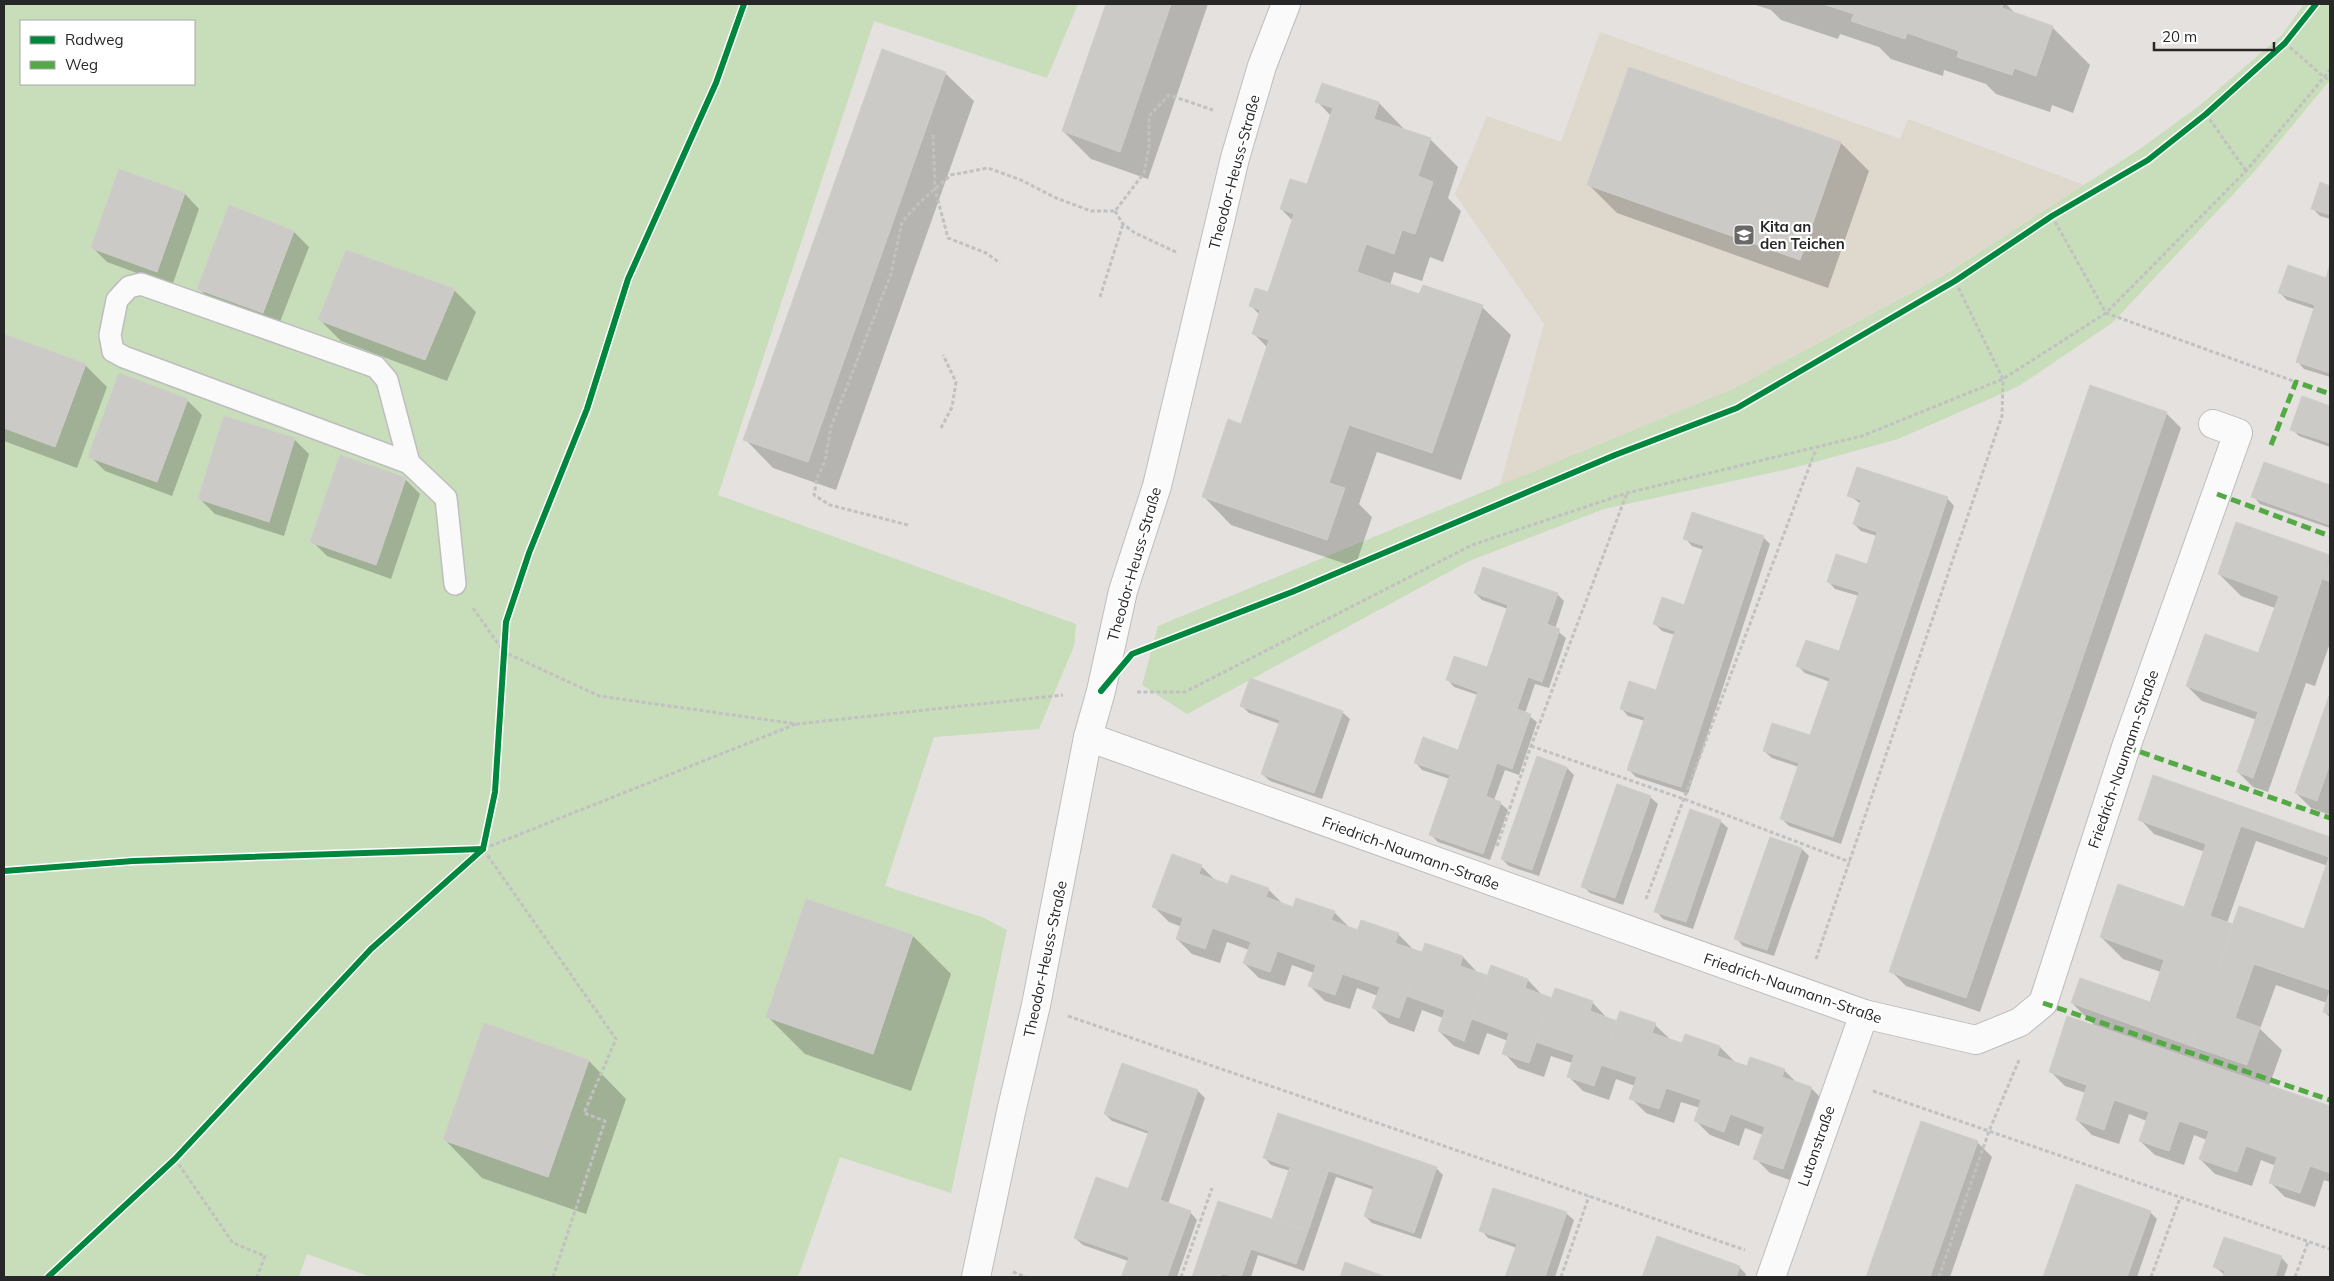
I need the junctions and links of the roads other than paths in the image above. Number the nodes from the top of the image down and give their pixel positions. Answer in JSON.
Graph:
{"nodes":[{"id":1,"x":1286,"y":4,"type":"edge"},
{"id":2,"x":2213,"y":424,"type":"dead end"},
{"id":3,"x":409,"y":464,"type":"junction"},
{"id":4,"x":455,"y":584,"type":"road end"},
{"id":5,"x":1088,"y":737,"type":"junction"},
{"id":6,"x":1864,"y":1014,"type":"junction"},
{"id":7,"x":1773,"y":1269,"type":"edge"},
{"id":8,"x":976,"y":1277,"type":"edge"}],
"edges":[{"from":1,"to":5,"type":"street","name":"Theodor-Heuss-Straße"},
{"from":2,"to":6,"type":"street","name":"Friedrich-Naumann-Straße"},
{"from":3,"to":3,"type":"lane"},
{"from":3,"to":4,"type":"lane"},
{"from":5,"to":6,"type":"street","name":"Friedrich-Naumann-Straße"},
{"from":5,"to":8,"type":"street","name":"Theodor-Heuss-Straße"},
{"from":6,"to":7,"type":"street","name":"Lutonstraße"}]}
